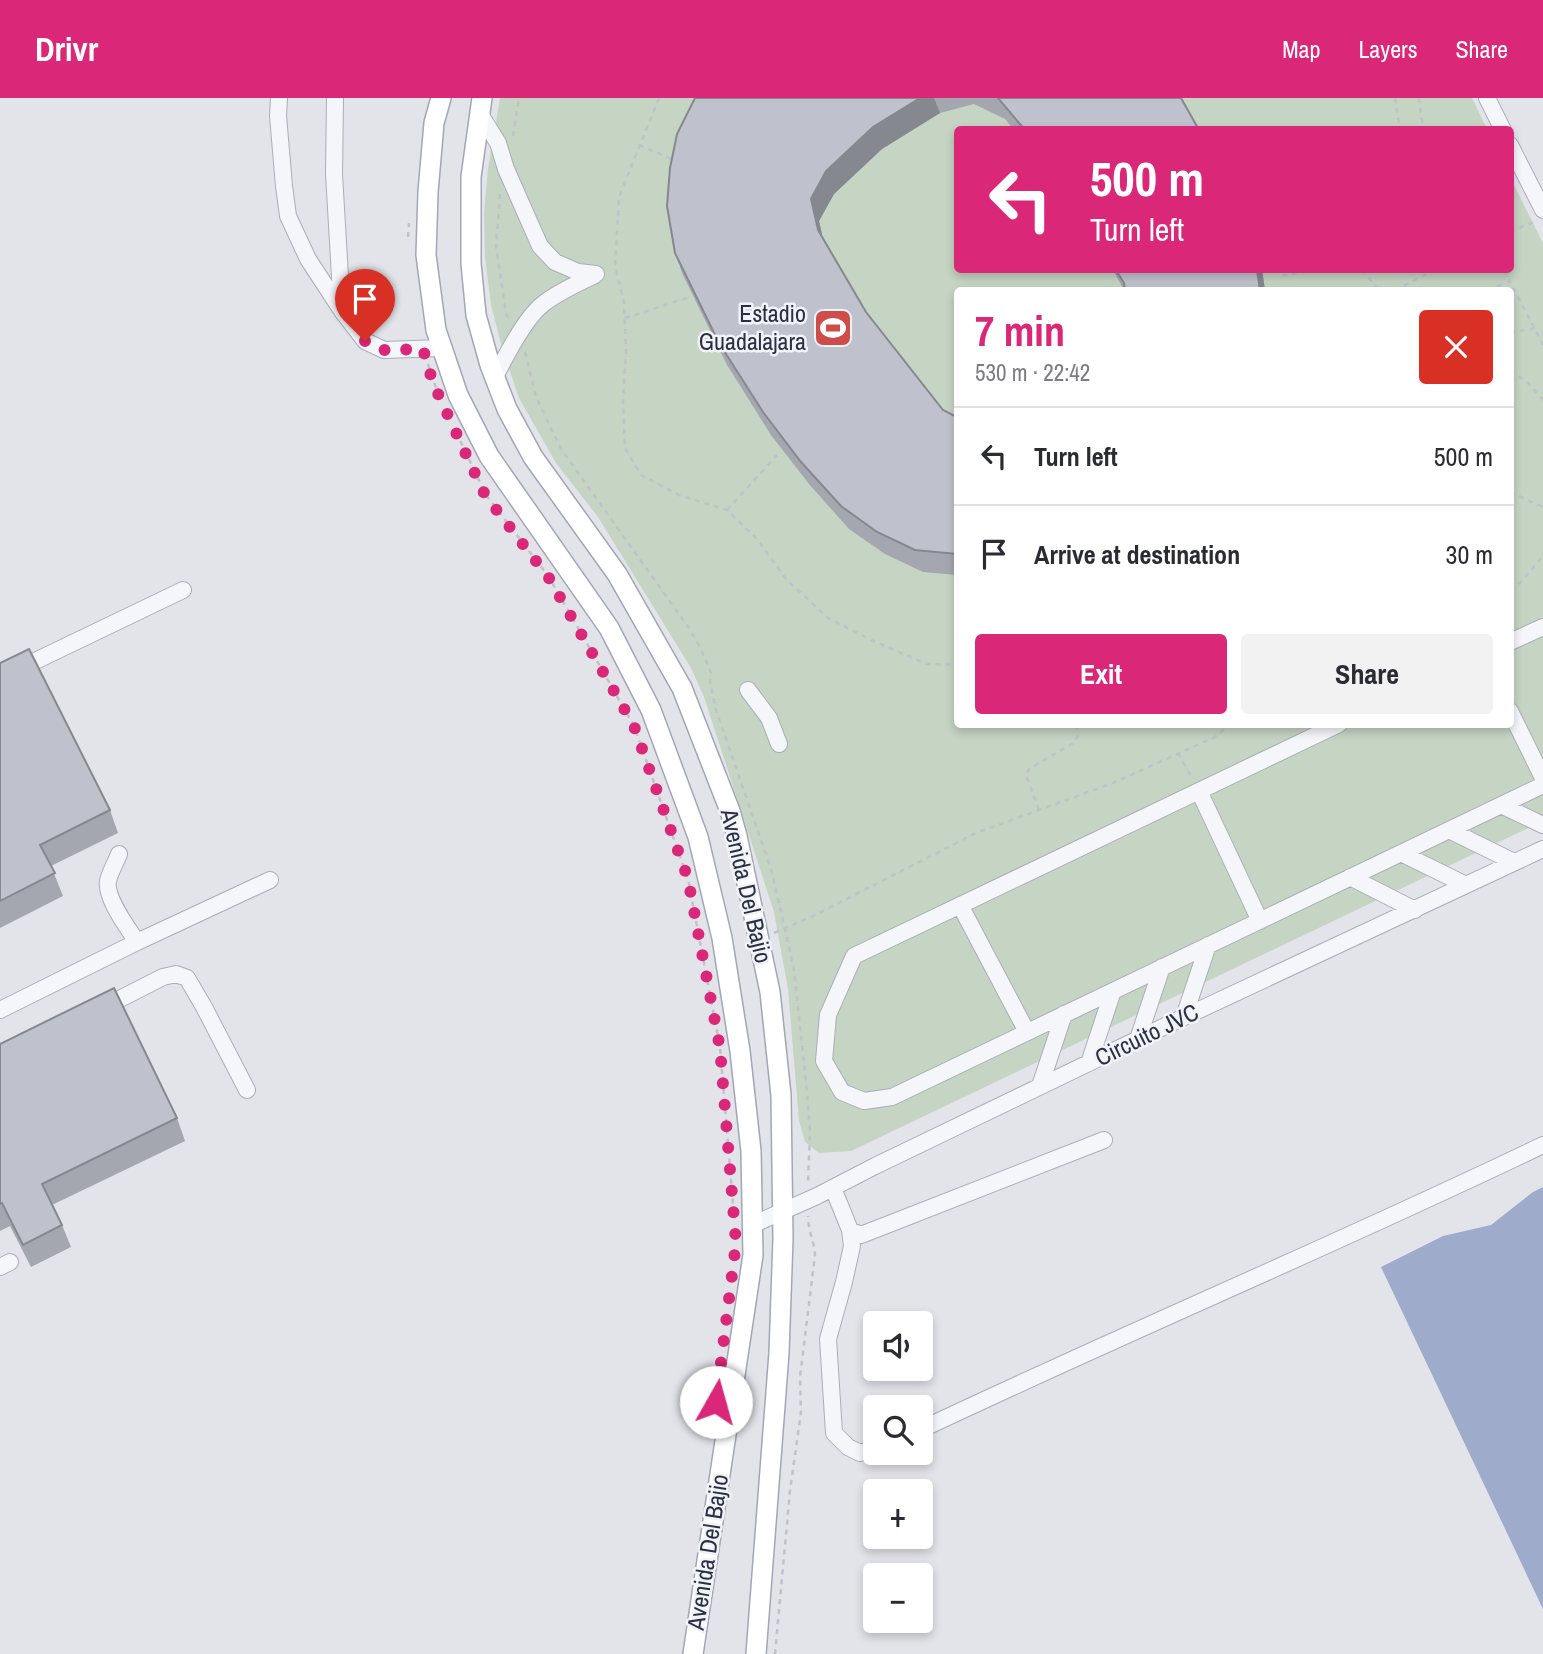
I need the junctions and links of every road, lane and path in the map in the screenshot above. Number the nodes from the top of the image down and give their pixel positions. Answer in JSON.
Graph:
{"nodes":[{"id":1,"x":279,"y":98,"type":"edge"},
{"id":2,"x":335,"y":98,"type":"edge"},
{"id":3,"x":440,"y":98,"type":"edge"},
{"id":4,"x":659,"y":98,"type":"edge"},
{"id":5,"x":1395,"y":98,"type":"edge"},
{"id":6,"x":1419,"y":98,"type":"edge"},
{"id":7,"x":1487,"y":98,"type":"edge"},
{"id":8,"x":481,"y":106,"type":"edge"},
{"id":9,"x":1400,"y":126,"type":"edge"},
{"id":10,"x":1424,"y":126,"type":"edge"},
{"id":11,"x":1501,"y":126,"type":"edge"},
{"id":12,"x":639,"y":145,"type":"junction"},
{"id":13,"x":1514,"y":153,"type":"edge"},
{"id":14,"x":677,"y":162,"type":"edge"},
{"id":15,"x":1543,"y":210,"type":"edge"},
{"id":16,"x":1543,"y":218,"type":"edge"},
{"id":17,"x":409,"y":219,"type":"dead end"},
{"id":18,"x":1514,"y":230,"type":"edge"},
{"id":19,"x":409,"y":246,"type":"dead end"},
{"id":20,"x":1296,"y":273,"type":"edge"},
{"id":21,"x":1365,"y":273,"type":"edge"},
{"id":22,"x":1429,"y":273,"type":"edge"},
{"id":23,"x":1506,"y":273,"type":"edge"},
{"id":24,"x":1282,"y":276,"type":"dead end"},
{"id":25,"x":1510,"y":281,"type":"junction"},
{"id":26,"x":1376,"y":287,"type":"edge"},
{"id":27,"x":1401,"y":287,"type":"edge"},
{"id":28,"x":1495,"y":287,"type":"edge"},
{"id":29,"x":1513,"y":287,"type":"edge"},
{"id":30,"x":1514,"y":289,"type":"edge"},
{"id":31,"x":687,"y":298,"type":"edge"},
{"id":32,"x":342,"y":311,"type":"junction"},
{"id":33,"x":625,"y":318,"type":"junction"},
{"id":34,"x":1535,"y":328,"type":"junction"},
{"id":35,"x":1514,"y":332,"type":"edge"},
{"id":36,"x":1543,"y":345,"type":"edge"},
{"id":37,"x":433,"y":348,"type":"junction"},
{"id":38,"x":1514,"y":374,"type":"edge"},
{"id":39,"x":495,"y":377,"type":"junction"},
{"id":40,"x":439,"y":395,"type":"dead end"},
{"id":41,"x":1543,"y":400,"type":"edge"},
{"id":42,"x":456,"y":433,"type":"dead end"},
{"id":43,"x":777,"y":455,"type":"dead end"},
{"id":44,"x":1514,"y":494,"type":"edge"},
{"id":45,"x":1543,"y":507,"type":"edge"},
{"id":46,"x":727,"y":510,"type":"junction"},
{"id":47,"x":1543,"y":556,"type":"edge"},
{"id":48,"x":1514,"y":587,"type":"edge"},
{"id":49,"x":183,"y":590,"type":"dead end"},
{"id":50,"x":1543,"y":627,"type":"edge"},
{"id":51,"x":1514,"y":640,"type":"edge"},
{"id":52,"x":954,"y":665,"type":"edge"},
{"id":53,"x":0,"y":678,"type":"edge"},
{"id":54,"x":748,"y":690,"type":"dead end"},
{"id":55,"x":1514,"y":719,"type":"edge"},
{"id":56,"x":1077,"y":728,"type":"edge"},
{"id":57,"x":1226,"y":728,"type":"edge"},
{"id":58,"x":1331,"y":728,"type":"edge"},
{"id":59,"x":779,"y":744,"type":"dead end"},
{"id":60,"x":1178,"y":753,"type":"junction"},
{"id":61,"x":1543,"y":778,"type":"edge"},
{"id":62,"x":1543,"y":785,"type":"edge"},
{"id":63,"x":1199,"y":791,"type":"junction"},
{"id":64,"x":1501,"y":805,"type":"junction"},
{"id":65,"x":1039,"y":810,"type":"junction"},
{"id":66,"x":1543,"y":825,"type":"edge"},
{"id":67,"x":1449,"y":830,"type":"junction"},
{"id":68,"x":1543,"y":849,"type":"edge"},
{"id":69,"x":1401,"y":853,"type":"junction"},
{"id":70,"x":119,"y":854,"type":"dead end"},
{"id":71,"x":1514,"y":862,"type":"junction"},
{"id":72,"x":1350,"y":877,"type":"junction"},
{"id":73,"x":270,"y":880,"type":"dead end"},
{"id":74,"x":1466,"y":885,"type":"junction"},
{"id":75,"x":960,"y":905,"type":"junction"},
{"id":76,"x":1415,"y":909,"type":"junction"},
{"id":77,"x":1260,"y":920,"type":"junction"},
{"id":78,"x":758,"y":939,"type":"junction"},
{"id":79,"x":137,"y":942,"type":"junction"},
{"id":80,"x":1208,"y":945,"type":"junction"},
{"id":81,"x":1162,"y":967,"type":"junction"},
{"id":82,"x":1113,"y":991,"type":"junction"},
{"id":83,"x":0,"y":1010,"type":"edge"},
{"id":84,"x":1064,"y":1014,"type":"junction"},
{"id":85,"x":1184,"y":1017,"type":"junction"},
{"id":86,"x":82,"y":1018,"type":"edge"},
{"id":87,"x":1027,"y":1032,"type":"junction"},
{"id":88,"x":1138,"y":1039,"type":"junction"},
{"id":89,"x":1089,"y":1063,"type":"junction"},
{"id":90,"x":1040,"y":1086,"type":"junction"},
{"id":91,"x":247,"y":1090,"type":"dead end"},
{"id":92,"x":810,"y":1132,"type":"dead end"},
{"id":93,"x":1104,"y":1140,"type":"dead end"},
{"id":94,"x":1543,"y":1145,"type":"edge"},
{"id":95,"x":833,"y":1188,"type":"junction"},
{"id":96,"x":808,"y":1200,"type":"junction"},
{"id":97,"x":782,"y":1211,"type":"junction"},
{"id":98,"x":743,"y":1221,"type":"junction"},
{"id":99,"x":850,"y":1230,"type":"junction"},
{"id":100,"x":933,"y":1424,"type":"edge"},
{"id":101,"x":863,"y":1452,"type":"edge"},
{"id":102,"x":693,"y":1654,"type":"edge"},
{"id":103,"x":755,"y":1654,"type":"edge"},
{"id":104,"x":775,"y":1654,"type":"edge"}],
"edges":[{"from":1,"to":32,"type":"lane"},
{"from":2,"to":32,"type":"lane"},
{"from":3,"to":37,"type":"main road","name":"Avenida Del Bajio"},
{"from":4,"to":12,"type":"path"},
{"from":5,"to":9,"type":"path"},
{"from":6,"to":10,"type":"path"},
{"from":7,"to":11,"type":"lane"},
{"from":8,"to":39,"type":"main road","name":"Avenida Del Bajio"},
{"from":8,"to":39,"type":"lane"},
{"from":12,"to":14,"type":"path"},
{"from":12,"to":33,"type":"path"},
{"from":13,"to":15,"type":"lane"},
{"from":16,"to":18,"type":"path"},
{"from":17,"to":19,"type":"path"},
{"from":20,"to":24,"type":"path"},
{"from":21,"to":26,"type":"path"},
{"from":22,"to":27,"type":"path"},
{"from":23,"to":25,"type":"path"},
{"from":25,"to":28,"type":"path"},
{"from":25,"to":29,"type":"path"},
{"from":30,"to":34,"type":"path"},
{"from":31,"to":33,"type":"path"},
{"from":32,"to":37,"type":"lane"},
{"from":33,"to":46,"type":"path"},
{"from":34,"to":35,"type":"path"},
{"from":34,"to":36,"type":"path"},
{"from":37,"to":40,"type":"path"},
{"from":37,"to":98,"type":"main road","name":"Avenida Del Bajio"},
{"from":38,"to":41,"type":"path"},
{"from":39,"to":78,"type":"main road","name":"Avenida Del Bajio"},
{"from":42,"to":98,"type":"path"},
{"from":43,"to":46,"type":"path"},
{"from":44,"to":45,"type":"path"},
{"from":46,"to":52,"type":"path"},
{"from":47,"to":48,"type":"path"},
{"from":49,"to":53,"type":"lane"},
{"from":50,"to":51,"type":"lane"},
{"from":54,"to":59,"type":"lane"},
{"from":55,"to":61,"type":"lane"},
{"from":56,"to":65,"type":"path"},
{"from":57,"to":60,"type":"path"},
{"from":58,"to":63,"type":"lane"},
{"from":60,"to":63,"type":"path"},
{"from":60,"to":65,"type":"path"},
{"from":62,"to":64,"type":"lane"},
{"from":63,"to":75,"type":"lane"},
{"from":63,"to":77,"type":"lane"},
{"from":64,"to":66,"type":"lane"},
{"from":64,"to":67,"type":"lane"},
{"from":65,"to":78,"type":"path"},
{"from":67,"to":69,"type":"lane"},
{"from":67,"to":71,"type":"lane"},
{"from":68,"to":71,"type":"lane","name":"Circuito JVC"},
{"from":69,"to":72,"type":"lane"},
{"from":69,"to":74,"type":"lane"},
{"from":70,"to":79,"type":"lane"},
{"from":71,"to":74,"type":"lane","name":"Circuito JVC"},
{"from":72,"to":76,"type":"lane"},
{"from":72,"to":77,"type":"lane"},
{"from":73,"to":79,"type":"lane"},
{"from":74,"to":76,"type":"lane","name":"Circuito JVC"},
{"from":75,"to":87,"type":"lane"},
{"from":75,"to":87,"type":"lane"},
{"from":76,"to":85,"type":"lane","name":"Circuito JVC"},
{"from":77,"to":80,"type":"lane"},
{"from":78,"to":97,"type":"main road","name":"Avenida Del Bajio"},
{"from":79,"to":83,"type":"lane"},
{"from":80,"to":81,"type":"lane"},
{"from":80,"to":85,"type":"lane"},
{"from":81,"to":82,"type":"lane"},
{"from":81,"to":88,"type":"lane"},
{"from":82,"to":84,"type":"lane"},
{"from":82,"to":89,"type":"lane"},
{"from":84,"to":87,"type":"lane"},
{"from":84,"to":90,"type":"lane"},
{"from":85,"to":88,"type":"lane","name":"Circuito JVC"},
{"from":86,"to":91,"type":"lane"},
{"from":88,"to":89,"type":"lane","name":"Circuito JVC"},
{"from":89,"to":90,"type":"lane","name":"Circuito JVC"},
{"from":90,"to":95,"type":"lane","name":"Circuito JVC"},
{"from":92,"to":96,"type":"path"},
{"from":93,"to":99,"type":"lane"},
{"from":94,"to":100,"type":"lane"},
{"from":95,"to":96,"type":"lane","name":"Circuito JVC"},
{"from":95,"to":99,"type":"lane"},
{"from":96,"to":97,"type":"lane","name":"Circuito JVC"},
{"from":96,"to":104,"type":"path"},
{"from":97,"to":98,"type":"lane","name":"Circuito JVC"},
{"from":97,"to":103,"type":"main road","name":"Avenida Del Bajio"},
{"from":98,"to":102,"type":"main road","name":"Avenida Del Bajio"},
{"from":99,"to":101,"type":"lane"}]}
